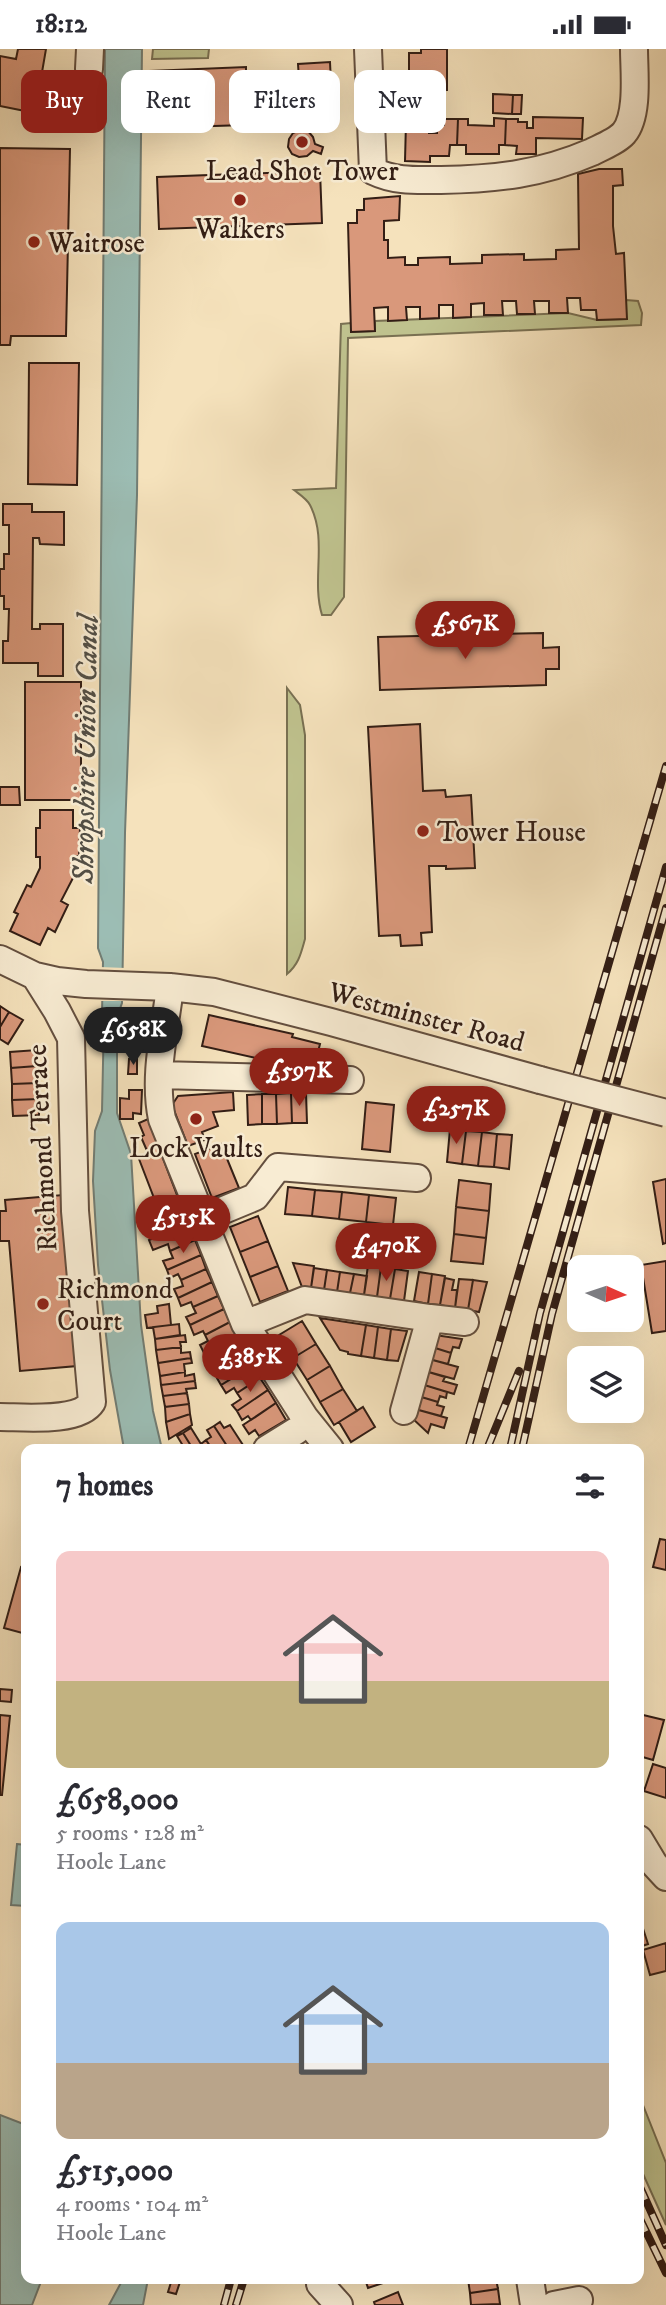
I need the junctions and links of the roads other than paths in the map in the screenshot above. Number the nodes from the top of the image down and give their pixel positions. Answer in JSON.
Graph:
{"nodes":[{"id":1,"x":368,"y":49,"type":"edge"},
{"id":2,"x":634,"y":49,"type":"edge"},
{"id":3,"x":0,"y":959,"type":"edge"},
{"id":4,"x":35,"y":976,"type":"junction"},
{"id":5,"x":170,"y":987,"type":"junction"},
{"id":6,"x":159,"y":1075,"type":"junction"},
{"id":7,"x":351,"y":1080,"type":"dead end"},
{"id":8,"x":666,"y":1113,"type":"edge"},
{"id":9,"x":416,"y":1178,"type":"dead end"},
{"id":10,"x":202,"y":1219,"type":"junction"},
{"id":11,"x":430,"y":1318,"type":"junction"},
{"id":12,"x":465,"y":1322,"type":"dead end"},
{"id":13,"x":245,"y":1324,"type":"junction"},
{"id":14,"x":404,"y":1411,"type":"dead end"},
{"id":15,"x":0,"y":1417,"type":"edge"},
{"id":16,"x":303,"y":1433,"type":"edge"},
{"id":17,"x":278,"y":1444,"type":"edge"},
{"id":18,"x":322,"y":1444,"type":"edge"},
{"id":19,"x":644,"y":1847,"type":"edge"},
{"id":20,"x":666,"y":1877,"type":"edge"},
{"id":21,"x":320,"y":2284,"type":"dead end"},
{"id":22,"x":531,"y":2284,"type":"edge"},
{"id":23,"x":339,"y":2305,"type":"edge"},
{"id":24,"x":534,"y":2305,"type":"edge"}],
"edges":[{"from":1,"to":2,"type":"street"},
{"from":3,"to":4,"type":"street"},
{"from":4,"to":5,"type":"street","name":"Westminster Road"},
{"from":4,"to":15,"type":"street","name":"Richmond Terrace"},
{"from":5,"to":6,"type":"street"},
{"from":5,"to":8,"type":"street","name":"Westminster Road","bridge":true},
{"from":6,"to":7,"type":"street"},
{"from":6,"to":10,"type":"street"},
{"from":9,"to":10,"type":"street"},
{"from":10,"to":13,"type":"street"},
{"from":11,"to":12,"type":"street"},
{"from":11,"to":13,"type":"street"},
{"from":11,"to":14,"type":"street"},
{"from":13,"to":16,"type":"street"},
{"from":16,"to":17,"type":"street"},
{"from":16,"to":18,"type":"street"},
{"from":19,"to":20,"type":"street"},
{"from":21,"to":23,"type":"street"},
{"from":22,"to":24,"type":"street"}]}
